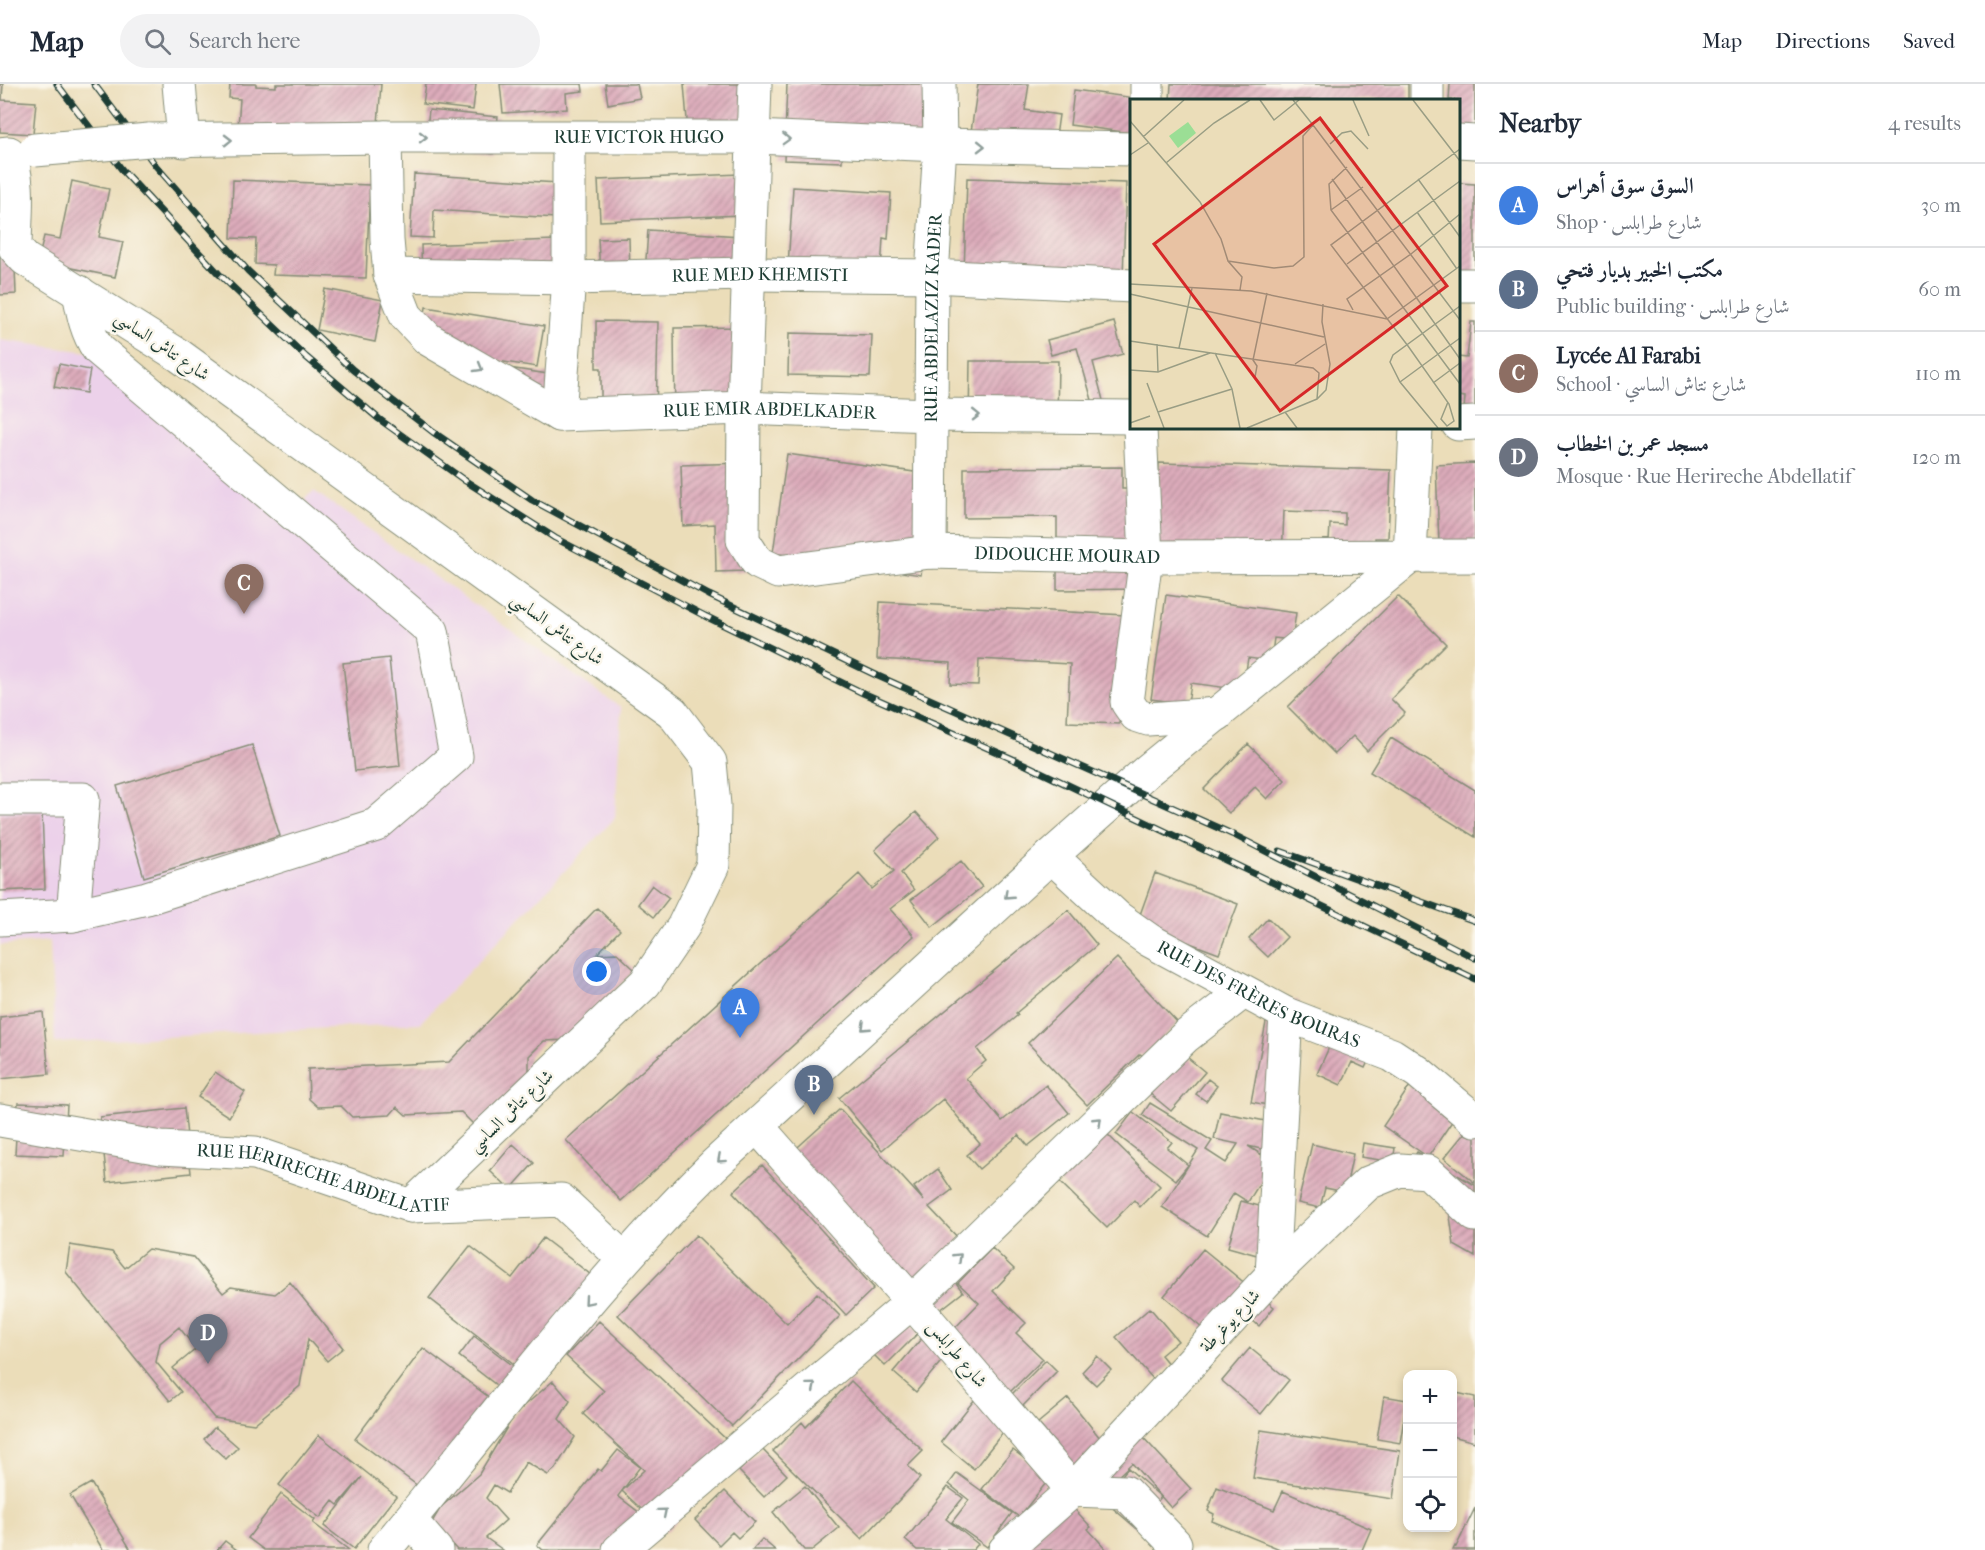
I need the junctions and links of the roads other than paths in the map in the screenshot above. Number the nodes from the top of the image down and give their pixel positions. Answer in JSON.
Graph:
{"nodes":[{"id":1,"x":179,"y":84,"type":"edge"},
{"id":2,"x":754,"y":84,"type":"edge"},
{"id":3,"x":939,"y":84,"type":"edge"},
{"id":4,"x":385,"y":137,"type":"junction"},
{"id":5,"x":754,"y":137,"type":"junction"},
{"id":6,"x":569,"y":138,"type":"junction"},
{"id":7,"x":184,"y":141,"type":"junction"},
{"id":8,"x":1460,"y":141,"type":"edge"},
{"id":9,"x":1475,"y":142,"type":"edge"},
{"id":10,"x":940,"y":145,"type":"junction"},
{"id":11,"x":1130,"y":150,"type":"edge"},
{"id":12,"x":15,"y":152,"type":"edge"},
{"id":13,"x":747,"y":274,"type":"junction"},
{"id":14,"x":390,"y":275,"type":"junction"},
{"id":15,"x":932,"y":276,"type":"junction"},
{"id":16,"x":568,"y":278,"type":"junction"},
{"id":17,"x":1130,"y":286,"type":"edge"},
{"id":18,"x":79,"y":292,"type":"junction"},
{"id":19,"x":744,"y":408,"type":"junction"},
{"id":20,"x":559,"y":415,"type":"junction"},
{"id":21,"x":931,"y":415,"type":"junction"},
{"id":22,"x":1130,"y":417,"type":"edge"},
{"id":23,"x":1475,"y":423,"type":"edge"},
{"id":24,"x":1460,"y":424,"type":"edge"},
{"id":25,"x":1140,"y":429,"type":"edge"},
{"id":26,"x":1416,"y":429,"type":"edge"},
{"id":27,"x":930,"y":552,"type":"junction"},
{"id":28,"x":1475,"y":556,"type":"edge"},
{"id":29,"x":1146,"y":557,"type":"junction"},
{"id":30,"x":1410,"y":557,"type":"junction"},
{"id":31,"x":1218,"y":714,"type":"junction"},
{"id":32,"x":0,"y":799,"type":"edge"},
{"id":33,"x":1052,"y":856,"type":"junction"},
{"id":34,"x":73,"y":915,"type":"junction"},
{"id":35,"x":0,"y":919,"type":"edge"},
{"id":36,"x":1243,"y":992,"type":"junction"},
{"id":37,"x":1286,"y":1014,"type":"junction"},
{"id":38,"x":0,"y":1120,"type":"edge"},
{"id":39,"x":1475,"y":1120,"type":"edge"},
{"id":40,"x":757,"y":1126,"type":"junction"},
{"id":41,"x":411,"y":1206,"type":"junction"},
{"id":42,"x":1475,"y":1215,"type":"edge"},
{"id":43,"x":624,"y":1259,"type":"junction"},
{"id":44,"x":1272,"y":1275,"type":"junction"},
{"id":45,"x":912,"y":1302,"type":"junction"},
{"id":46,"x":1072,"y":1490,"type":"junction"},
{"id":47,"x":410,"y":1520,"type":"junction"},
{"id":48,"x":1175,"y":1544,"type":"dead end"},
{"id":49,"x":384,"y":1550,"type":"edge"},
{"id":50,"x":436,"y":1550,"type":"edge"},
{"id":51,"x":619,"y":1550,"type":"edge"},
{"id":52,"x":1005,"y":1550,"type":"edge"}],
"edges":[{"from":1,"to":7,"type":"street"},
{"from":2,"to":5,"type":"street"},
{"from":3,"to":10,"type":"street","name":"RUE ABDELAZIZ KADER"},
{"from":4,"to":6,"type":"street","name":"RUE VICTOR HUGO","one_way":true},
{"from":7,"to":4,"type":"street","name":"RUE VICTOR HUGO","one_way":true},
{"from":4,"to":14,"type":"street"},
{"from":5,"to":6,"type":"street","name":"RUE VICTOR HUGO"},
{"from":5,"to":10,"type":"street","name":"RUE VICTOR HUGO","one_way":true},
{"from":5,"to":13,"type":"street"},
{"from":6,"to":16,"type":"street"},
{"from":7,"to":12,"type":"street","name":"RUE VICTOR HUGO","bridge":true},
{"from":8,"to":9,"type":"street"},
{"from":10,"to":11,"type":"street","name":"RUE VICTOR HUGO","one_way":true},
{"from":10,"to":15,"type":"street","name":"RUE ABDELAZIZ KADER"},
{"from":12,"to":18,"type":"street","name":"شارع نتاش الساسي"},
{"from":13,"to":15,"type":"street","name":"RUE MED KHEMISTI"},
{"from":13,"to":16,"type":"street","name":"RUE MED KHEMISTI"},
{"from":13,"to":19,"type":"street"},
{"from":14,"to":16,"type":"street","name":"RUE MED KHEMISTI"},
{"from":14,"to":20,"type":"street","one_way":true},
{"from":15,"to":17,"type":"street","name":"RUE MED KHEMISTI"},
{"from":15,"to":21,"type":"street","name":"RUE ABDELAZIZ KADER"},
{"from":16,"to":20,"type":"street"},
{"from":18,"to":34,"type":"street"},
{"from":18,"to":41,"type":"street","name":"شارع نتاش الساسي"},
{"from":19,"to":20,"type":"street","name":"RUE EMIR ABDELKADER"},
{"from":19,"to":21,"type":"street","name":"RUE EMIR ABDELKADER"},
{"from":19,"to":27,"type":"street","name":"DIDOUCHE MOURAD"},
{"from":21,"to":22,"type":"street","name":"RUE EMIR ABDELKADER","one_way":true},
{"from":21,"to":27,"type":"street","name":"RUE ABDELAZIZ KADER"},
{"from":23,"to":24,"type":"street"},
{"from":25,"to":29,"type":"street"},
{"from":26,"to":30,"type":"street"},
{"from":27,"to":29,"type":"street","name":"DIDOUCHE MOURAD"},
{"from":28,"to":30,"type":"street","name":"DIDOUCHE MOURAD"},
{"from":29,"to":30,"type":"street","name":"DIDOUCHE MOURAD"},
{"from":29,"to":31,"type":"street"},
{"from":30,"to":31,"type":"street"},
{"from":31,"to":33,"type":"street"},
{"from":32,"to":34,"type":"street"},
{"from":33,"to":36,"type":"street","name":"RUE DES FRÈRES BOURAS"},
{"from":33,"to":40,"type":"street","one_way":true},
{"from":34,"to":35,"type":"street"},
{"from":36,"to":37,"type":"street","name":"RUE DES FRÈRES BOURAS"},
{"from":45,"to":36,"type":"street","one_way":true},
{"from":37,"to":39,"type":"street","name":"RUE DES FRÈRES BOURAS"},
{"from":37,"to":44,"type":"street"},
{"from":38,"to":41,"type":"street","name":"RUE HERIRECHE ABDELLATIF"},
{"from":40,"to":43,"type":"street","one_way":true},
{"from":40,"to":45,"type":"street","name":"شارع طرابلس"},
{"from":41,"to":43,"type":"street","name":"RUE HERIRECHE ABDELLATIF"},
{"from":42,"to":44,"type":"street","name":"شارع يوغرطة"},
{"from":43,"to":47,"type":"street","one_way":true},
{"from":44,"to":46,"type":"street","name":"شارع يوغرطة"},
{"from":45,"to":46,"type":"street","name":"شارع طرابلس"},
{"from":51,"to":45,"type":"street","one_way":true},
{"from":46,"to":48,"type":"street"},
{"from":46,"to":52,"type":"street","name":"شارع يوغرطة"},
{"from":47,"to":49,"type":"street"},
{"from":47,"to":50,"type":"street"}]}
